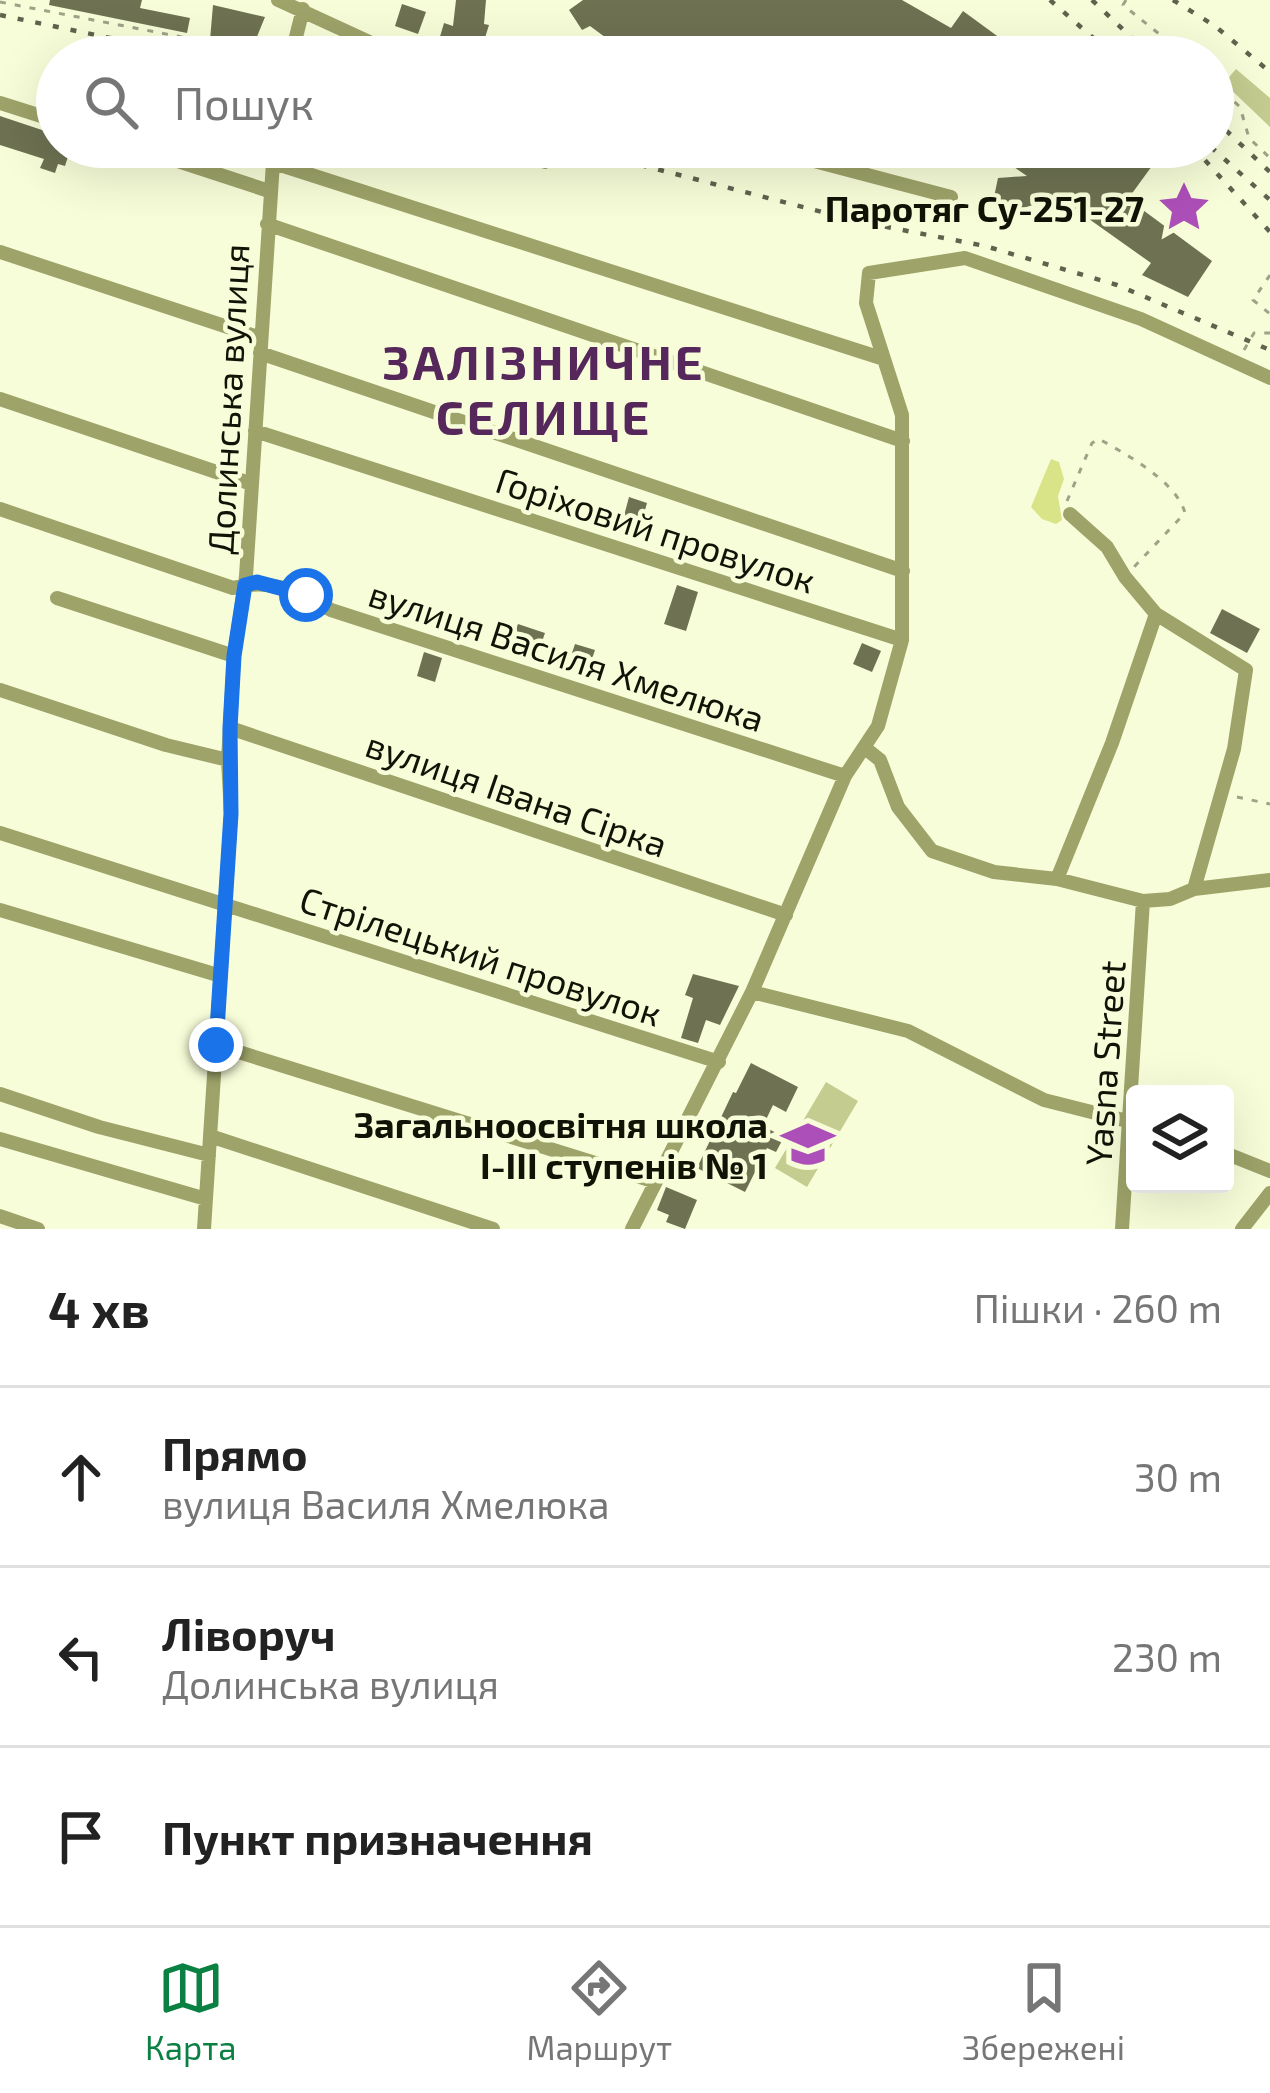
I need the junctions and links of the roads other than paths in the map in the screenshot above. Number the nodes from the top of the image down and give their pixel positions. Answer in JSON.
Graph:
{"nodes":[{"id":1,"x":278,"y":0,"type":"edge"},
{"id":2,"x":303,"y":9,"type":"junction"},
{"id":3,"x":295,"y":36,"type":"edge"},
{"id":4,"x":359,"y":36,"type":"edge"},
{"id":5,"x":0,"y":103,"type":"edge"},
{"id":6,"x":36,"y":115,"type":"edge"},
{"id":7,"x":199,"y":168,"type":"edge"},
{"id":8,"x":271,"y":168,"type":"edge"},
{"id":9,"x":314,"y":168,"type":"edge"},
{"id":10,"x":841,"y":168,"type":"edge"},
{"id":11,"x":269,"y":191,"type":"junction"},
{"id":12,"x":951,"y":197,"type":"dead end"},
{"id":13,"x":267,"y":224,"type":"junction"},
{"id":14,"x":0,"y":252,"type":"edge"},
{"id":15,"x":260,"y":345,"type":"junction"},
{"id":16,"x":884,"y":359,"type":"junction"},
{"id":17,"x":1270,"y":377,"type":"edge"},
{"id":18,"x":0,"y":399,"type":"edge"},
{"id":19,"x":255,"y":431,"type":"junction"},
{"id":20,"x":903,"y":441,"type":"junction"},
{"id":21,"x":252,"y":484,"type":"junction"},
{"id":22,"x":0,"y":509,"type":"edge"},
{"id":23,"x":1070,"y":514,"type":"road end"},
{"id":24,"x":903,"y":571,"type":"junction"},
{"id":25,"x":245,"y":585,"type":"junction"},
{"id":26,"x":58,"y":598,"type":"dead end"},
{"id":27,"x":1156,"y":614,"type":"junction"},
{"id":28,"x":902,"y":640,"type":"junction"},
{"id":29,"x":234,"y":656,"type":"junction"},
{"id":30,"x":0,"y":690,"type":"edge"},
{"id":31,"x":230,"y":728,"type":"junction"},
{"id":32,"x":866,"y":748,"type":"junction"},
{"id":33,"x":228,"y":760,"type":"junction"},
{"id":34,"x":845,"y":776,"type":"junction"},
{"id":35,"x":0,"y":833,"type":"edge"},
{"id":36,"x":1057,"y":879,"type":"junction"},
{"id":37,"x":1270,"y":880,"type":"edge"},
{"id":38,"x":1194,"y":889,"type":"junction"},
{"id":39,"x":1143,"y":901,"type":"junction"},
{"id":40,"x":225,"y":906,"type":"junction"},
{"id":41,"x":0,"y":910,"type":"edge"},
{"id":42,"x":786,"y":915,"type":"junction"},
{"id":43,"x":220,"y":976,"type":"junction"},
{"id":44,"x":752,"y":992,"type":"junction"},
{"id":45,"x":216,"y":1045,"type":"junction"},
{"id":46,"x":718,"y":1062,"type":"junction"},
{"id":47,"x":1135,"y":1085,"type":"edge"},
{"id":48,"x":0,"y":1094,"type":"edge"},
{"id":49,"x":1126,"y":1120,"type":"edge"},
{"id":50,"x":210,"y":1136,"type":"junction"},
{"id":51,"x":0,"y":1138,"type":"edge"},
{"id":52,"x":209,"y":1155,"type":"junction"},
{"id":53,"x":1234,"y":1157,"type":"edge"},
{"id":54,"x":1270,"y":1171,"type":"edge"},
{"id":55,"x":656,"y":1182,"type":"junction"},
{"id":56,"x":1126,"y":1190,"type":"edge"},
{"id":57,"x":1270,"y":1193,"type":"edge"},
{"id":58,"x":206,"y":1199,"type":"junction"},
{"id":59,"x":0,"y":1216,"type":"edge"},
{"id":60,"x":38,"y":1229,"type":"edge"},
{"id":61,"x":204,"y":1229,"type":"edge"},
{"id":62,"x":494,"y":1229,"type":"edge"},
{"id":63,"x":632,"y":1229,"type":"edge"},
{"id":64,"x":1122,"y":1229,"type":"edge"},
{"id":65,"x":1242,"y":1229,"type":"edge"}],
"edges":[{"from":1,"to":2,"type":"street"},
{"from":2,"to":3,"type":"street"},
{"from":2,"to":4,"type":"street"},
{"from":5,"to":6,"type":"street"},
{"from":7,"to":11,"type":"street"},
{"from":8,"to":11,"type":"street","name":"Долинська вулиця"},
{"from":9,"to":16,"type":"street"},
{"from":10,"to":12,"type":"street"},
{"from":11,"to":13,"type":"street","name":"Долинська вулиця"},
{"from":13,"to":15,"type":"street","name":"Долинська вулиця"},
{"from":13,"to":20,"type":"street"},
{"from":14,"to":15,"type":"street"},
{"from":15,"to":19,"type":"street","name":"Долинська вулиця"},
{"from":15,"to":24,"type":"street"},
{"from":16,"to":17,"type":"street"},
{"from":16,"to":20,"type":"street"},
{"from":18,"to":21,"type":"street"},
{"from":19,"to":21,"type":"street","name":"Долинська вулиця"},
{"from":19,"to":28,"type":"street","name":"Горіховий провулок"},
{"from":20,"to":24,"type":"street"},
{"from":21,"to":25,"type":"street","name":"Долинська вулиця"},
{"from":22,"to":25,"type":"street","name":"вулиця Василя Хмелюка"},
{"from":23,"to":27,"type":"street"},
{"from":24,"to":28,"type":"street"},
{"from":25,"to":29,"type":"street","name":"Долинська вулиця"},
{"from":25,"to":34,"type":"street","name":"вулиця Василя Хмелюка"},
{"from":26,"to":29,"type":"street"},
{"from":27,"to":36,"type":"street"},
{"from":27,"to":38,"type":"street"},
{"from":28,"to":32,"type":"street"},
{"from":29,"to":31,"type":"street","name":"Долинська вулиця"},
{"from":30,"to":33,"type":"street"},
{"from":31,"to":33,"type":"street","name":"Долинська вулиця"},
{"from":31,"to":42,"type":"street","name":"вулиця Івана Сірка"},
{"from":32,"to":34,"type":"street"},
{"from":32,"to":36,"type":"street"},
{"from":33,"to":40,"type":"street","name":"Долинська вулиця"},
{"from":34,"to":42,"type":"street"},
{"from":35,"to":40,"type":"street","name":"Стрілецький провулок"},
{"from":36,"to":39,"type":"street"},
{"from":37,"to":38,"type":"street"},
{"from":38,"to":39,"type":"street"},
{"from":39,"to":47,"type":"street","name":"Yasna Street"},
{"from":40,"to":43,"type":"street","name":"Долинська вулиця"},
{"from":40,"to":46,"type":"street","name":"Стрілецький провулок"},
{"from":41,"to":43,"type":"street"},
{"from":42,"to":44,"type":"street"},
{"from":43,"to":45,"type":"street","name":"Долинська вулиця"},
{"from":44,"to":46,"type":"street"},
{"from":44,"to":49,"type":"street"},
{"from":45,"to":50,"type":"street","name":"Долинська вулиця"},
{"from":45,"to":55,"type":"street"},
{"from":46,"to":55,"type":"street"},
{"from":48,"to":52,"type":"street"},
{"from":50,"to":52,"type":"street","name":"Долинська вулиця"},
{"from":50,"to":62,"type":"street"},
{"from":51,"to":58,"type":"street"},
{"from":52,"to":58,"type":"street","name":"Долинська вулиця"},
{"from":53,"to":54,"type":"street"},
{"from":55,"to":63,"type":"street"},
{"from":56,"to":64,"type":"street","name":"Yasna Street"},
{"from":57,"to":65,"type":"street"},
{"from":58,"to":61,"type":"street","name":"Долинська вулиця"},
{"from":59,"to":60,"type":"street"}]}
